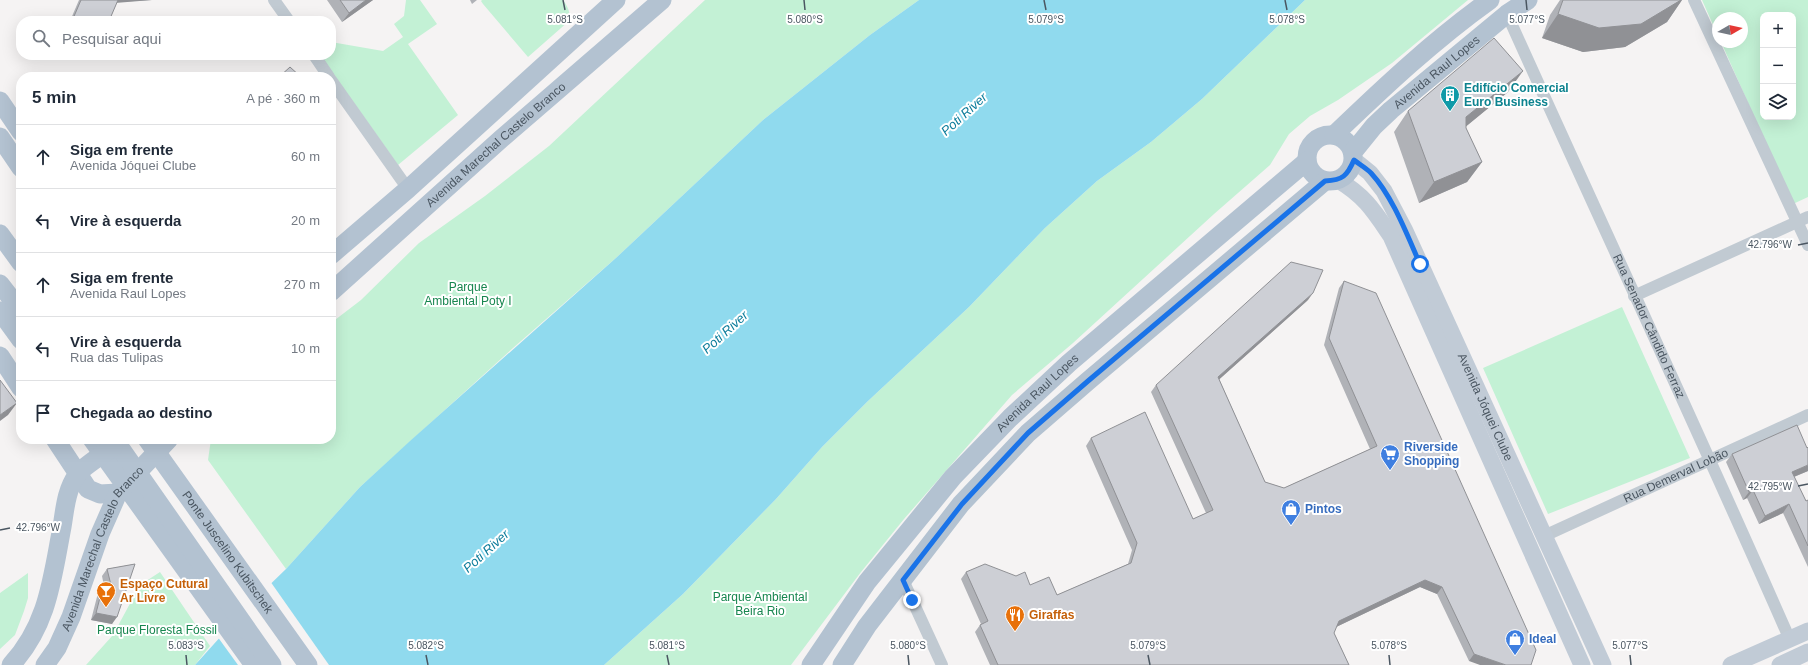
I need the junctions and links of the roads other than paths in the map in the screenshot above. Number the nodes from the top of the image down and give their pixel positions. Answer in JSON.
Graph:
{"nodes":[{"id":1,"x":274,"y":0,"type":"edge"},
{"id":2,"x":616,"y":0,"type":"edge"},
{"id":3,"x":662,"y":0,"type":"edge"},
{"id":4,"x":1490,"y":0,"type":"edge"},
{"id":5,"x":1528,"y":0,"type":"edge"},
{"id":6,"x":1694,"y":0,"type":"edge"},
{"id":7,"x":1507,"y":14,"type":"junction"},
{"id":8,"x":285,"y":16,"type":"edge"},
{"id":9,"x":317,"y":60,"type":"edge"},
{"id":10,"x":326,"y":72,"type":"edge"},
{"id":11,"x":336,"y":87,"type":"edge"},
{"id":12,"x":504,"y":100,"type":"junction"},
{"id":13,"x":0,"y":101,"type":"edge"},
{"id":14,"x":482,"y":120,"type":"junction"},
{"id":15,"x":522,"y":120,"type":"junction"},
{"id":16,"x":16,"y":125,"type":"edge"},
{"id":17,"x":1334,"y":135,"type":"junction"},
{"id":18,"x":0,"y":137,"type":"edge"},
{"id":19,"x":501,"y":139,"type":"junction"},
{"id":20,"x":1353,"y":156,"type":"junction"},
{"id":21,"x":16,"y":161,"type":"edge"},
{"id":22,"x":1307,"y":161,"type":"junction"},
{"id":23,"x":1332,"y":181,"type":"junction"},
{"id":24,"x":408,"y":189,"type":"junction"},
{"id":25,"x":1803,"y":220,"type":"edge"},
{"id":26,"x":0,"y":234,"type":"edge"},
{"id":27,"x":1808,"y":245,"type":"edge"},
{"id":28,"x":336,"y":251,"type":"edge"},
{"id":29,"x":16,"y":256,"type":"edge"},
{"id":30,"x":0,"y":284,"type":"edge"},
{"id":31,"x":336,"y":288,"type":"edge"},
{"id":32,"x":1634,"y":296,"type":"junction"},
{"id":33,"x":16,"y":305,"type":"edge"},
{"id":34,"x":0,"y":311,"type":"edge"},
{"id":35,"x":16,"y":333,"type":"edge"},
{"id":36,"x":0,"y":356,"type":"edge"},
{"id":37,"x":16,"y":380,"type":"edge"},
{"id":38,"x":1808,"y":415,"type":"edge"},
{"id":39,"x":58,"y":444,"type":"edge"},
{"id":40,"x":96,"y":444,"type":"edge"},
{"id":41,"x":117,"y":444,"type":"edge"},
{"id":42,"x":117,"y":444,"type":"edge"},
{"id":43,"x":151,"y":444,"type":"edge"},
{"id":44,"x":164,"y":444,"type":"edge"},
{"id":45,"x":1710,"y":459,"type":"junction"},
{"id":46,"x":78,"y":474,"type":"junction"},
{"id":47,"x":118,"y":493,"type":"junction"},
{"id":48,"x":1544,"y":536,"type":"junction"},
{"id":49,"x":903,"y":580,"type":"junction"},
{"id":50,"x":1808,"y":631,"type":"edge"},
{"id":51,"x":1790,"y":640,"type":"junction"},
{"id":52,"x":1802,"y":658,"type":"edge"},
{"id":53,"x":11,"y":665,"type":"edge"},
{"id":54,"x":45,"y":665,"type":"edge"},
{"id":55,"x":254,"y":665,"type":"edge"},
{"id":56,"x":272,"y":665,"type":"edge"},
{"id":57,"x":308,"y":665,"type":"edge"},
{"id":58,"x":811,"y":665,"type":"edge"},
{"id":59,"x":842,"y":665,"type":"edge"},
{"id":60,"x":942,"y":665,"type":"edge"},
{"id":61,"x":1582,"y":665,"type":"edge"},
{"id":62,"x":1603,"y":665,"type":"edge"},
{"id":63,"x":1731,"y":665,"type":"edge"},
{"id":64,"x":1780,"y":665,"type":"edge"}],
"edges":[{"from":1,"to":8,"type":"street"},
{"from":2,"to":12,"type":"main road"},
{"from":3,"to":15,"type":"main road","name":"Avenida Marechal Castelo Branco"},
{"from":4,"to":17,"type":"main road","name":"Avenida Raul Lopes"},
{"from":5,"to":7,"type":"main road","name":"Avenida Raul Lopes"},
{"from":6,"to":25,"type":"street"},
{"from":7,"to":20,"type":"main road","name":"Avenida Raul Lopes"},
{"from":7,"to":32,"type":"street","name":"Rua Senador Cândido Ferraz"},
{"from":9,"to":10,"type":"street"},
{"from":11,"to":24,"type":"street"},
{"from":12,"to":14,"type":"main road"},
{"from":12,"to":15,"type":"main road"},
{"from":13,"to":16,"type":"main road"},
{"from":14,"to":19,"type":"main road"},
{"from":14,"to":24,"type":"main road"},
{"from":15,"to":19,"type":"main road","name":"Avenida Marechal Castelo Branco"},
{"from":17,"to":20,"type":"main road"},
{"from":17,"to":22,"type":"main road"},
{"from":18,"to":21,"type":"main road"},
{"from":19,"to":31,"type":"main road","name":"Avenida Marechal Castelo Branco"},
{"from":20,"to":23,"type":"main road"},
{"from":20,"to":48,"type":"main road","name":"Avenida Jóquei Clube"},
{"from":22,"to":23,"type":"main road"},
{"from":22,"to":58,"type":"main road","name":"Avenida Raul Lopes"},
{"from":23,"to":49,"type":"main road","name":"Avenida Raul Lopes"},
{"from":23,"to":61,"type":"main road","name":"Avenida Jóquei Clube"},
{"from":24,"to":28,"type":"main road"},
{"from":25,"to":27,"type":"street"},
{"from":25,"to":32,"type":"street"},
{"from":26,"to":29,"type":"main road"},
{"from":30,"to":33,"type":"main road"},
{"from":32,"to":45,"type":"street","name":"Rua Senador Cândido Ferraz"},
{"from":34,"to":35,"type":"main road"},
{"from":36,"to":37,"type":"main road"},
{"from":38,"to":45,"type":"street","name":"Rua Demerval Lobão"},
{"from":39,"to":46,"type":"main road"},
{"from":40,"to":55,"type":"main road"},
{"from":41,"to":46,"type":"main road"},
{"from":42,"to":56,"type":"main road"},
{"from":43,"to":57,"type":"main road","name":"Ponte Juscelino Kubitschek"},
{"from":44,"to":47,"type":"main road","name":"Avenida Marechal Castelo Branco"},
{"from":45,"to":48,"type":"street","name":"Rua Demerval Lobão"},
{"from":45,"to":51,"type":"street","name":"Rua Senador Cândido Ferraz"},
{"from":46,"to":47,"type":"main road"},
{"from":46,"to":53,"type":"main road"},
{"from":47,"to":54,"type":"main road","name":"Avenida Marechal Castelo Branco"},
{"from":48,"to":62,"type":"main road","name":"Avenida Jóquei Clube"},
{"from":49,"to":59,"type":"main road","name":"Avenida Raul Lopes"},
{"from":49,"to":60,"type":"street"},
{"from":50,"to":51,"type":"main road"},
{"from":51,"to":63,"type":"main road"},
{"from":52,"to":64,"type":"main road"}]}
